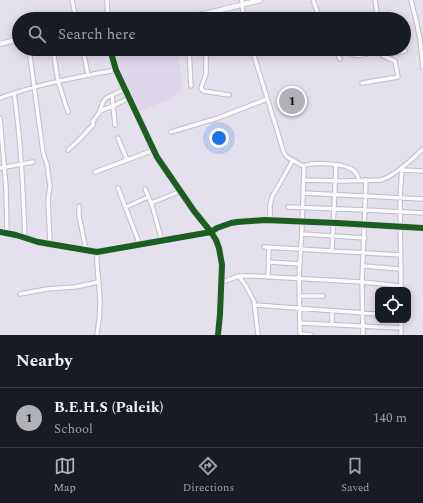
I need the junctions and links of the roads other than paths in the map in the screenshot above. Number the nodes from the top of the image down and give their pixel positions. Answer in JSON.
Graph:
{"nodes":[{"id":1,"x":72,"y":0,"type":"edge"},
{"id":2,"x":107,"y":0,"type":"edge"},
{"id":3,"x":260,"y":0,"type":"edge"},
{"id":4,"x":313,"y":0,"type":"edge"},
{"id":5,"x":375,"y":0,"type":"edge"},
{"id":6,"x":411,"y":0,"type":"edge"},
{"id":7,"x":242,"y":3,"type":"edge"},
{"id":8,"x":75,"y":12,"type":"edge"},
{"id":9,"x":108,"y":12,"type":"edge"},
{"id":10,"x":216,"y":12,"type":"edge"},
{"id":11,"x":317,"y":12,"type":"edge"},
{"id":12,"x":377,"y":12,"type":"edge"},
{"id":13,"x":12,"y":41,"type":"edge"},
{"id":14,"x":0,"y":44,"type":"edge"},
{"id":15,"x":30,"y":56,"type":"edge"},
{"id":16,"x":54,"y":56,"type":"edge"},
{"id":17,"x":84,"y":56,"type":"edge"},
{"id":18,"x":112,"y":56,"type":"edge"},
{"id":19,"x":189,"y":56,"type":"edge"},
{"id":20,"x":206,"y":56,"type":"edge"},
{"id":21,"x":254,"y":56,"type":"edge"},
{"id":22,"x":338,"y":56,"type":"edge"},
{"id":23,"x":389,"y":56,"type":"edge"},
{"id":24,"x":386,"y":57,"type":"joint"},
{"id":25,"x":340,"y":59,"type":"dead end"},
{"id":26,"x":423,"y":68,"type":"edge"},
{"id":27,"x":116,"y":70,"type":"junction"},
{"id":28,"x":88,"y":75,"type":"junction"},
{"id":29,"x":58,"y":82,"type":"junction"},
{"id":30,"x":362,"y":83,"type":"dead end"},
{"id":31,"x":191,"y":86,"type":"dead end"},
{"id":32,"x":34,"y":87,"type":"junction"},
{"id":33,"x":125,"y":89,"type":"junction"},
{"id":34,"x":14,"y":93,"type":"junction"},
{"id":35,"x":112,"y":95,"type":"junction"},
{"id":36,"x":229,"y":95,"type":"dead end"},
{"id":37,"x":0,"y":98,"type":"edge"},
{"id":38,"x":129,"y":98,"type":"junction"},
{"id":39,"x":268,"y":99,"type":"junction"},
{"id":40,"x":113,"y":106,"type":"junction"},
{"id":41,"x":100,"y":111,"type":"junction"},
{"id":42,"x":68,"y":112,"type":"dead end"},
{"id":43,"x":0,"y":118,"type":"edge"},
{"id":44,"x":115,"y":125,"type":"dead end"},
{"id":45,"x":171,"y":132,"type":"dead end"},
{"id":46,"x":118,"y":138,"type":"dead end"},
{"id":47,"x":423,"y":149,"type":"edge"},
{"id":48,"x":68,"y":150,"type":"dead end"},
{"id":49,"x":154,"y":150,"type":"junction"},
{"id":50,"x":127,"y":160,"type":"junction"},
{"id":51,"x":293,"y":160,"type":"junction"},
{"id":52,"x":33,"y":162,"type":"dead end"},
{"id":53,"x":22,"y":164,"type":"junction"},
{"id":54,"x":336,"y":165,"type":"junction"},
{"id":55,"x":303,"y":166,"type":"junction"},
{"id":56,"x":2,"y":168,"type":"edge"},
{"id":57,"x":402,"y":168,"type":"junction"},
{"id":58,"x":423,"y":171,"type":"edge"},
{"id":59,"x":95,"y":172,"type":"dead end"},
{"id":60,"x":304,"y":180,"type":"junction"},
{"id":61,"x":359,"y":180,"type":"junction"},
{"id":62,"x":366,"y":180,"type":"junction"},
{"id":63,"x":335,"y":181,"type":"junction"},
{"id":64,"x":118,"y":188,"type":"dead end"},
{"id":65,"x":145,"y":189,"type":"dead end"},
{"id":66,"x":181,"y":191,"type":"junction"},
{"id":67,"x":304,"y":193,"type":"junction"},
{"id":68,"x":335,"y":194,"type":"junction"},
{"id":69,"x":366,"y":196,"type":"junction"},
{"id":70,"x":148,"y":197,"type":"junction"},
{"id":71,"x":400,"y":198,"type":"junction"},
{"id":72,"x":423,"y":200,"type":"edge"},
{"id":73,"x":151,"y":202,"type":"junction"},
{"id":74,"x":79,"y":206,"type":"dead end"},
{"id":75,"x":126,"y":207,"type":"junction"},
{"id":76,"x":288,"y":207,"type":"dead end"},
{"id":77,"x":303,"y":208,"type":"junction"},
{"id":78,"x":334,"y":209,"type":"junction"},
{"id":79,"x":366,"y":210,"type":"junction"},
{"id":80,"x":400,"y":212,"type":"junction"},
{"id":81,"x":423,"y":213,"type":"edge"},
{"id":82,"x":270,"y":220,"type":"junction"},
{"id":83,"x":303,"y":222,"type":"junction"},
{"id":84,"x":334,"y":223,"type":"junction"},
{"id":85,"x":365,"y":225,"type":"junction"},
{"id":86,"x":400,"y":226,"type":"junction"},
{"id":87,"x":423,"y":228,"type":"edge"},
{"id":88,"x":0,"y":232,"type":"edge"},
{"id":89,"x":211,"y":232,"type":"junction"},
{"id":90,"x":7,"y":234,"type":"junction"},
{"id":91,"x":302,"y":234,"type":"junction"},
{"id":92,"x":333,"y":237,"type":"junction"},
{"id":93,"x":25,"y":238,"type":"junction"},
{"id":94,"x":364,"y":238,"type":"junction"},
{"id":95,"x":162,"y":240,"type":"junction"},
{"id":96,"x":50,"y":244,"type":"junction"},
{"id":97,"x":140,"y":245,"type":"junction"},
{"id":98,"x":264,"y":247,"type":"dead end"},
{"id":99,"x":269,"y":248,"type":"junction"},
{"id":100,"x":301,"y":249,"type":"junction"},
{"id":101,"x":86,"y":250,"type":"junction"},
{"id":102,"x":332,"y":251,"type":"junction"},
{"id":103,"x":97,"y":252,"type":"junction"},
{"id":104,"x":364,"y":253,"type":"junction"},
{"id":105,"x":401,"y":255,"type":"junction"},
{"id":106,"x":269,"y":262,"type":"junction"},
{"id":107,"x":300,"y":264,"type":"junction"},
{"id":108,"x":364,"y":266,"type":"junction"},
{"id":109,"x":401,"y":269,"type":"junction"},
{"id":110,"x":239,"y":276,"type":"junction"},
{"id":111,"x":268,"y":277,"type":"junction"},
{"id":112,"x":299,"y":278,"type":"junction"},
{"id":113,"x":98,"y":282,"type":"junction"},
{"id":114,"x":222,"y":282,"type":"junction"},
{"id":115,"x":362,"y":282,"type":"junction"},
{"id":116,"x":394,"y":287,"type":"edge"},
{"id":117,"x":401,"y":287,"type":"edge"},
{"id":118,"x":20,"y":294,"type":"dead end"},
{"id":119,"x":299,"y":296,"type":"junction"},
{"id":120,"x":323,"y":296,"type":"dead end"},
{"id":121,"x":255,"y":305,"type":"junction"},
{"id":122,"x":300,"y":309,"type":"junction"},
{"id":123,"x":332,"y":311,"type":"junction"},
{"id":124,"x":363,"y":313,"type":"junction"},
{"id":125,"x":375,"y":314,"type":"edge"},
{"id":126,"x":300,"y":323,"type":"junction"},
{"id":127,"x":401,"y":323,"type":"edge"},
{"id":128,"x":332,"y":325,"type":"junction"},
{"id":129,"x":363,"y":326,"type":"junction"},
{"id":130,"x":401,"y":328,"type":"junction"},
{"id":131,"x":97,"y":334,"type":"edge"},
{"id":132,"x":218,"y":335,"type":"edge"},
{"id":133,"x":258,"y":335,"type":"edge"},
{"id":134,"x":300,"y":335,"type":"edge"},
{"id":135,"x":311,"y":335,"type":"edge"},
{"id":136,"x":363,"y":335,"type":"edge"},
{"id":137,"x":401,"y":335,"type":"edge"}],
"edges":[{"from":1,"to":8,"type":"street"},
{"from":2,"to":9,"type":"street"},
{"from":3,"to":7,"type":"street"},
{"from":4,"to":11,"type":"street"},
{"from":5,"to":12,"type":"street"},
{"from":6,"to":26,"type":"street"},
{"from":7,"to":10,"type":"street"},
{"from":13,"to":14,"type":"street"},
{"from":15,"to":32,"type":"street"},
{"from":16,"to":29,"type":"street"},
{"from":17,"to":28,"type":"street"},
{"from":18,"to":27,"type":"street"},
{"from":19,"to":31,"type":"street"},
{"from":20,"to":36,"type":"street"},
{"from":21,"to":39,"type":"street"},
{"from":22,"to":25,"type":"street"},
{"from":23,"to":24,"type":"street"},
{"from":24,"to":30,"type":"street"},
{"from":27,"to":28,"type":"street"},
{"from":27,"to":33,"type":"street"},
{"from":28,"to":29,"type":"street"},
{"from":29,"to":32,"type":"street"},
{"from":29,"to":42,"type":"street"},
{"from":32,"to":34,"type":"street"},
{"from":32,"to":96,"type":"street"},
{"from":33,"to":35,"type":"street"},
{"from":33,"to":38,"type":"street"},
{"from":34,"to":37,"type":"street"},
{"from":34,"to":53,"type":"street"},
{"from":35,"to":40,"type":"street"},
{"from":35,"to":41,"type":"street"},
{"from":38,"to":40,"type":"street"},
{"from":38,"to":49,"type":"street"},
{"from":39,"to":45,"type":"street"},
{"from":39,"to":51,"type":"street"},
{"from":40,"to":41,"type":"street"},
{"from":40,"to":44,"type":"street"},
{"from":41,"to":48,"type":"street"},
{"from":43,"to":56,"type":"street"},
{"from":46,"to":50,"type":"street"},
{"from":47,"to":57,"type":"street"},
{"from":49,"to":50,"type":"street"},
{"from":49,"to":66,"type":"street"},
{"from":50,"to":59,"type":"street"},
{"from":51,"to":55,"type":"street"},
{"from":51,"to":82,"type":"street"},
{"from":52,"to":53,"type":"street"},
{"from":53,"to":56,"type":"street"},
{"from":53,"to":93,"type":"street"},
{"from":54,"to":55,"type":"street"},
{"from":54,"to":61,"type":"street"},
{"from":54,"to":63,"type":"street"},
{"from":55,"to":60,"type":"street"},
{"from":56,"to":90,"type":"street"},
{"from":57,"to":58,"type":"street"},
{"from":57,"to":62,"type":"street"},
{"from":57,"to":71,"type":"street"},
{"from":60,"to":63,"type":"street"},
{"from":60,"to":67,"type":"street"},
{"from":61,"to":62,"type":"street"},
{"from":61,"to":63,"type":"street"},
{"from":62,"to":69,"type":"street"},
{"from":63,"to":68,"type":"street"},
{"from":64,"to":75,"type":"street"},
{"from":65,"to":70,"type":"street"},
{"from":66,"to":73,"type":"street"},
{"from":66,"to":89,"type":"street"},
{"from":67,"to":68,"type":"street"},
{"from":67,"to":77,"type":"street"},
{"from":68,"to":69,"type":"street"},
{"from":68,"to":78,"type":"street"},
{"from":69,"to":71,"type":"street"},
{"from":69,"to":79,"type":"street"},
{"from":70,"to":73,"type":"street"},
{"from":70,"to":75,"type":"street"},
{"from":71,"to":72,"type":"street"},
{"from":71,"to":80,"type":"street"},
{"from":73,"to":95,"type":"street"},
{"from":74,"to":101,"type":"street"},
{"from":75,"to":97,"type":"street"},
{"from":76,"to":77,"type":"street"},
{"from":77,"to":78,"type":"street"},
{"from":77,"to":83,"type":"street"},
{"from":78,"to":79,"type":"street"},
{"from":78,"to":84,"type":"street"},
{"from":79,"to":80,"type":"street"},
{"from":79,"to":85,"type":"street"},
{"from":80,"to":81,"type":"street"},
{"from":80,"to":86,"type":"street"},
{"from":82,"to":83,"type":"street"},
{"from":82,"to":89,"type":"street"},
{"from":83,"to":84,"type":"street"},
{"from":83,"to":91,"type":"street"},
{"from":84,"to":85,"type":"street"},
{"from":84,"to":92,"type":"street"},
{"from":85,"to":86,"type":"street"},
{"from":85,"to":94,"type":"street"},
{"from":86,"to":87,"type":"street"},
{"from":86,"to":105,"type":"street"},
{"from":88,"to":90,"type":"street"},
{"from":89,"to":95,"type":"street"},
{"from":89,"to":114,"type":"street"},
{"from":90,"to":93,"type":"street"},
{"from":91,"to":92,"type":"street"},
{"from":91,"to":100,"type":"street"},
{"from":92,"to":94,"type":"street"},
{"from":92,"to":102,"type":"street"},
{"from":93,"to":96,"type":"street"},
{"from":94,"to":104,"type":"street"},
{"from":95,"to":97,"type":"street"},
{"from":96,"to":101,"type":"street"},
{"from":97,"to":103,"type":"street"},
{"from":98,"to":99,"type":"street"},
{"from":99,"to":100,"type":"street"},
{"from":99,"to":106,"type":"street"},
{"from":100,"to":102,"type":"street"},
{"from":100,"to":107,"type":"street"},
{"from":101,"to":103,"type":"street"},
{"from":102,"to":104,"type":"street"},
{"from":103,"to":113,"type":"street"},
{"from":104,"to":105,"type":"street"},
{"from":104,"to":108,"type":"street"},
{"from":105,"to":109,"type":"street"},
{"from":106,"to":107,"type":"street"},
{"from":106,"to":111,"type":"street"},
{"from":107,"to":112,"type":"street"},
{"from":108,"to":109,"type":"street"},
{"from":108,"to":115,"type":"street"},
{"from":109,"to":117,"type":"street"},
{"from":110,"to":111,"type":"street"},
{"from":110,"to":114,"type":"street"},
{"from":110,"to":121,"type":"street"},
{"from":111,"to":112,"type":"street"},
{"from":112,"to":115,"type":"street"},
{"from":112,"to":119,"type":"street"},
{"from":113,"to":118,"type":"street"},
{"from":113,"to":131,"type":"street"},
{"from":114,"to":132,"type":"street"},
{"from":115,"to":116,"type":"street"},
{"from":115,"to":124,"type":"street"},
{"from":119,"to":120,"type":"street"},
{"from":119,"to":122,"type":"street"},
{"from":121,"to":122,"type":"street"},
{"from":121,"to":133,"type":"street"},
{"from":122,"to":123,"type":"street"},
{"from":122,"to":126,"type":"street"},
{"from":123,"to":124,"type":"street"},
{"from":123,"to":128,"type":"street"},
{"from":124,"to":125,"type":"street"},
{"from":124,"to":129,"type":"street"},
{"from":126,"to":128,"type":"street"},
{"from":126,"to":134,"type":"street"},
{"from":127,"to":130,"type":"street"},
{"from":128,"to":129,"type":"street"},
{"from":129,"to":130,"type":"street"},
{"from":129,"to":136,"type":"street"},
{"from":130,"to":137,"type":"street"},
{"from":134,"to":135,"type":"street"}]}
